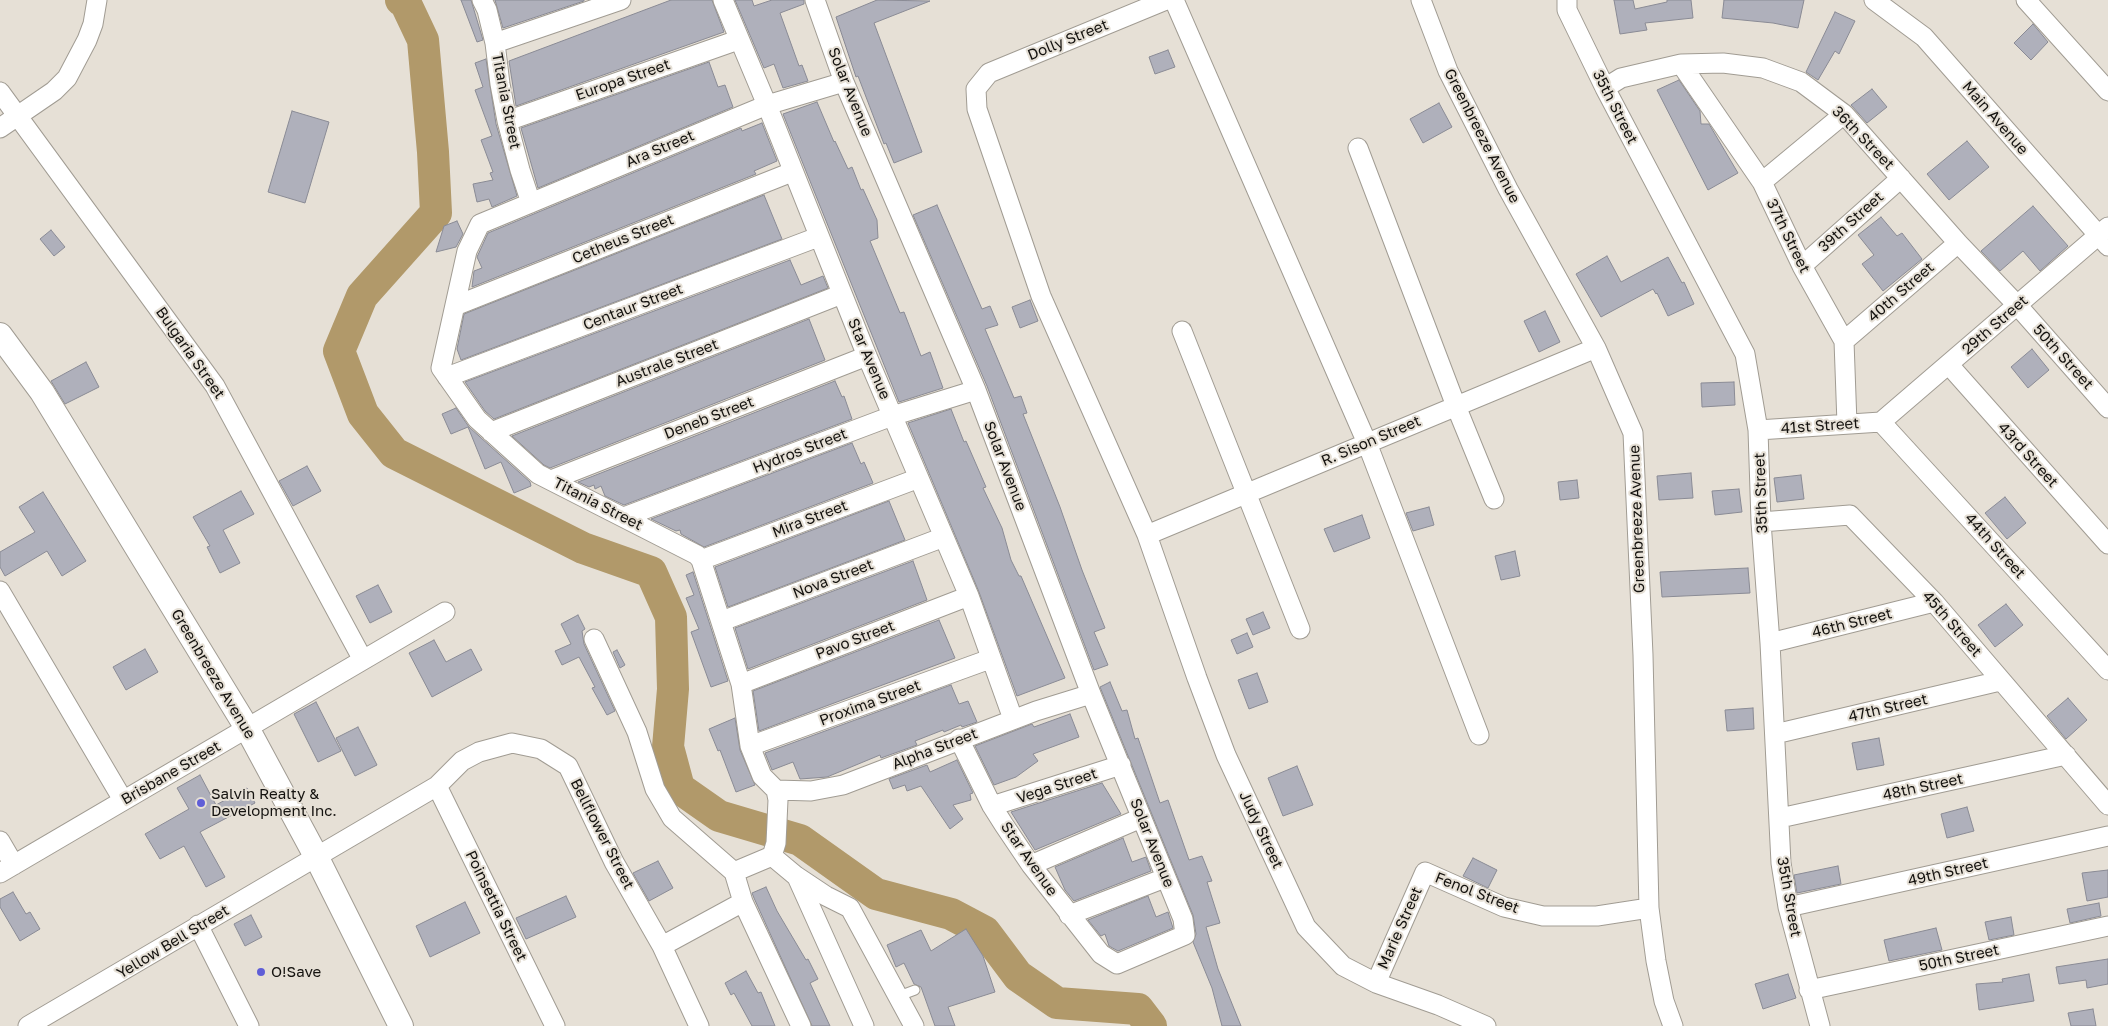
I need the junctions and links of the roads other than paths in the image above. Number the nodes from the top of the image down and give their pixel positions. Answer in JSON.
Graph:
{"nodes":[{"id":1,"x":98,"y":0,"type":"edge"},
{"id":2,"x":482,"y":0,"type":"edge"},
{"id":3,"x":620,"y":0,"type":"edge"},
{"id":4,"x":723,"y":0,"type":"edge"},
{"id":5,"x":1166,"y":0,"type":"edge"},
{"id":6,"x":1174,"y":0,"type":"edge"},
{"id":7,"x":1420,"y":0,"type":"edge"},
{"id":8,"x":1567,"y":0,"type":"edge"},
{"id":9,"x":1874,"y":0,"type":"edge"},
{"id":10,"x":2026,"y":0,"type":"edge"},
{"id":11,"x":821,"y":2,"type":"edge"},
{"id":12,"x":738,"y":40,"type":"junction"},
{"id":13,"x":495,"y":43,"type":"junction"},
{"id":14,"x":1682,"y":64,"type":"junction"},
{"id":15,"x":844,"y":82,"type":"junction"},
{"id":16,"x":1605,"y":88,"type":"junction"},
{"id":17,"x":976,"y":89,"type":"joint"},
{"id":18,"x":2108,"y":91,"type":"edge"},
{"id":19,"x":0,"y":92,"type":"edge"},
{"id":20,"x":767,"y":104,"type":"junction"},
{"id":21,"x":1844,"y":114,"type":"junction"},
{"id":22,"x":18,"y":116,"type":"junction"},
{"id":23,"x":507,"y":121,"type":"junction"},
{"id":24,"x":0,"y":128,"type":"edge"},
{"id":25,"x":1358,"y":148,"type":"dead end"},
{"id":26,"x":792,"y":172,"type":"junction"},
{"id":27,"x":1901,"y":178,"type":"junction"},
{"id":28,"x":1762,"y":182,"type":"junction"},
{"id":29,"x":531,"y":203,"type":"junction"},
{"id":30,"x":480,"y":224,"type":"joint"},
{"id":31,"x":2105,"y":236,"type":"edge"},
{"id":32,"x":818,"y":237,"type":"junction"},
{"id":33,"x":1958,"y":243,"type":"junction"},
{"id":34,"x":1802,"y":266,"type":"junction"},
{"id":35,"x":842,"y":294,"type":"junction"},
{"id":36,"x":455,"y":306,"type":"junction"},
{"id":37,"x":2018,"y":306,"type":"junction"},
{"id":38,"x":1182,"y":332,"type":"dead end"},
{"id":39,"x":0,"y":336,"type":"edge"},
{"id":40,"x":1844,"y":341,"type":"junction"},
{"id":41,"x":1596,"y":348,"type":"junction"},
{"id":42,"x":867,"y":356,"type":"junction"},
{"id":43,"x":1949,"y":365,"type":"junction"},
{"id":44,"x":447,"y":377,"type":"junction"},
{"id":45,"x":976,"y":390,"type":"junction"},
{"id":46,"x":1456,"y":406,"type":"junction"},
{"id":47,"x":2108,"y":408,"type":"edge"},
{"id":48,"x":892,"y":416,"type":"junction"},
{"id":49,"x":1882,"y":422,"type":"junction"},
{"id":50,"x":1847,"y":424,"type":"junction"},
{"id":51,"x":1758,"y":430,"type":"junction"},
{"id":52,"x":491,"y":432,"type":"junction"},
{"id":53,"x":1367,"y":443,"type":"junction"},
{"id":54,"x":919,"y":478,"type":"junction"},
{"id":55,"x":550,"y":480,"type":"junction"},
{"id":56,"x":1247,"y":494,"type":"junction"},
{"id":57,"x":1494,"y":499,"type":"dead end"},
{"id":58,"x":624,"y":517,"type":"junction"},
{"id":59,"x":1761,"y":522,"type":"junction"},
{"id":60,"x":1146,"y":535,"type":"junction"},
{"id":61,"x":944,"y":538,"type":"junction"},
{"id":62,"x":2108,"y":544,"type":"edge"},
{"id":63,"x":701,"y":560,"type":"junction"},
{"id":64,"x":0,"y":591,"type":"edge"},
{"id":65,"x":969,"y":596,"type":"junction"},
{"id":66,"x":1934,"y":602,"type":"junction"},
{"id":67,"x":445,"y":612,"type":"dead end"},
{"id":68,"x":722,"y":621,"type":"junction"},
{"id":69,"x":1300,"y":629,"type":"dead end"},
{"id":70,"x":594,"y":638,"type":"dead end"},
{"id":71,"x":1770,"y":643,"type":"junction"},
{"id":72,"x":990,"y":659,"type":"junction"},
{"id":73,"x":363,"y":660,"type":"junction"},
{"id":74,"x":2108,"y":670,"type":"edge"},
{"id":75,"x":2000,"y":681,"type":"junction"},
{"id":76,"x":741,"y":684,"type":"junction"},
{"id":77,"x":1091,"y":694,"type":"junction"},
{"id":78,"x":1013,"y":719,"type":"junction"},
{"id":79,"x":247,"y":728,"type":"junction"},
{"id":80,"x":1775,"y":734,"type":"junction"},
{"id":81,"x":1479,"y":735,"type":"dead end"},
{"id":82,"x":959,"y":739,"type":"junction"},
{"id":83,"x":750,"y":746,"type":"junction"},
{"id":84,"x":2066,"y":755,"type":"junction"},
{"id":85,"x":1121,"y":765,"type":"junction"},
{"id":86,"x":436,"y":786,"type":"junction"},
{"id":87,"x":777,"y":795,"type":"junction"},
{"id":88,"x":123,"y":800,"type":"junction"},
{"id":89,"x":2108,"y":804,"type":"edge"},
{"id":90,"x":992,"y":806,"type":"junction"},
{"id":91,"x":1141,"y":818,"type":"junction"},
{"id":92,"x":1780,"y":818,"type":"junction"},
{"id":93,"x":2108,"y":836,"type":"edge"},
{"id":94,"x":0,"y":841,"type":"edge"},
{"id":95,"x":774,"y":850,"type":"junction"},
{"id":96,"x":317,"y":858,"type":"junction"},
{"id":97,"x":1031,"y":864,"type":"junction"},
{"id":98,"x":7,"y":869,"type":"edge"},
{"id":99,"x":734,"y":872,"type":"junction"},
{"id":100,"x":1425,"y":872,"type":"joint"},
{"id":101,"x":796,"y":876,"type":"junction"},
{"id":102,"x":1165,"y":878,"type":"junction"},
{"id":103,"x":743,"y":902,"type":"junction"},
{"id":104,"x":1788,"y":907,"type":"junction"},
{"id":105,"x":1649,"y":908,"type":"junction"},
{"id":106,"x":1069,"y":915,"type":"junction"},
{"id":107,"x":198,"y":925,"type":"junction"},
{"id":108,"x":2108,"y":926,"type":"edge"},
{"id":109,"x":662,"y":946,"type":"junction"},
{"id":110,"x":1117,"y":964,"type":"joint"},
{"id":111,"x":1376,"y":984,"type":"junction"},
{"id":112,"x":1809,"y":990,"type":"junction"},
{"id":113,"x":28,"y":1026,"type":"edge"},
{"id":114,"x":249,"y":1026,"type":"edge"},
{"id":115,"x":401,"y":1026,"type":"edge"},
{"id":116,"x":555,"y":1026,"type":"edge"},
{"id":117,"x":699,"y":1026,"type":"edge"},
{"id":118,"x":801,"y":1026,"type":"edge"},
{"id":119,"x":864,"y":1026,"type":"edge"},
{"id":120,"x":914,"y":1026,"type":"edge"},
{"id":121,"x":1486,"y":1026,"type":"edge"},
{"id":122,"x":1672,"y":1026,"type":"edge"},
{"id":123,"x":1820,"y":1026,"type":"edge"}],
"edges":[{"from":1,"to":22,"type":"street"},
{"from":2,"to":13,"type":"street","name":"Titania Street"},
{"from":3,"to":13,"type":"street"},
{"from":4,"to":12,"type":"street","name":"Star Avenue"},
{"from":5,"to":17,"type":"street","name":"Dolly Street"},
{"from":6,"to":53,"type":"street"},
{"from":7,"to":41,"type":"street","name":"Greenbreeze Avenue"},
{"from":8,"to":16,"type":"street","name":"35th Street"},
{"from":9,"to":31,"type":"street","name":"Main Avenue"},
{"from":10,"to":18,"type":"street"},
{"from":11,"to":15,"type":"street","name":"Solar Avenue"},
{"from":12,"to":20,"type":"street","name":"Star Avenue"},
{"from":12,"to":23,"type":"street","name":"Europa Street"},
{"from":13,"to":23,"type":"street","name":"Titania Street"},
{"from":14,"to":16,"type":"street","name":"36th Street"},
{"from":14,"to":21,"type":"street","name":"36th Street"},
{"from":14,"to":28,"type":"street","name":"37th Street"},
{"from":15,"to":20,"type":"street","name":"Ara Street"},
{"from":15,"to":45,"type":"street","name":"Solar Avenue"},
{"from":16,"to":51,"type":"street","name":"35th Street"},
{"from":17,"to":60,"type":"street","name":"Judy Street"},
{"from":19,"to":22,"type":"street","name":"Bulgaria Street"},
{"from":20,"to":26,"type":"street","name":"Star Avenue"},
{"from":20,"to":29,"type":"street","name":"Ara Street"},
{"from":21,"to":27,"type":"street","name":"36th Street"},
{"from":21,"to":28,"type":"street"},
{"from":22,"to":24,"type":"street"},
{"from":22,"to":73,"type":"street","name":"Bulgaria Street"},
{"from":23,"to":29,"type":"street","name":"Titania Street"},
{"from":25,"to":46,"type":"street"},
{"from":26,"to":32,"type":"street","name":"Star Avenue"},
{"from":26,"to":36,"type":"street","name":"Cetheus Street"},
{"from":27,"to":33,"type":"street","name":"36th Street"},
{"from":27,"to":34,"type":"street","name":"39th Street"},
{"from":28,"to":34,"type":"street","name":"37th Street"},
{"from":29,"to":30,"type":"street","name":"Ara Street"},
{"from":30,"to":36,"type":"street","name":"Titania Street"},
{"from":31,"to":37,"type":"street","name":"29th Street"},
{"from":32,"to":35,"type":"street","name":"Star Avenue"},
{"from":32,"to":44,"type":"street","name":"Centaur Street"},
{"from":33,"to":37,"type":"street","name":"36th Street"},
{"from":33,"to":40,"type":"street","name":"40th Street"},
{"from":34,"to":40,"type":"street","name":"37th Street"},
{"from":35,"to":42,"type":"street","name":"Star Avenue"},
{"from":35,"to":52,"type":"street","name":"Australe Street"},
{"from":36,"to":44,"type":"street","name":"Titania Street"},
{"from":37,"to":43,"type":"street","name":"29th Street"},
{"from":37,"to":47,"type":"street","name":"50th Street"},
{"from":38,"to":56,"type":"street"},
{"from":39,"to":79,"type":"street","name":"Greenbreeze Avenue"},
{"from":40,"to":50,"type":"street","name":"37th Street"},
{"from":41,"to":46,"type":"street","name":"R. Sison Street"},
{"from":41,"to":105,"type":"street","name":"Greenbreeze Avenue"},
{"from":42,"to":48,"type":"street","name":"Star Avenue"},
{"from":42,"to":55,"type":"street","name":"Deneb Street"},
{"from":43,"to":49,"type":"street","name":"29th Street"},
{"from":43,"to":62,"type":"street","name":"43rd Street"},
{"from":44,"to":52,"type":"street","name":"Titania Street"},
{"from":45,"to":48,"type":"street","name":"Hydros Street"},
{"from":45,"to":77,"type":"street","name":"Solar Avenue"},
{"from":46,"to":53,"type":"street","name":"R. Sison Street"},
{"from":46,"to":57,"type":"street"},
{"from":48,"to":54,"type":"street","name":"Star Avenue"},
{"from":48,"to":58,"type":"street","name":"Hydros Street"},
{"from":49,"to":50,"type":"street","name":"41st Street"},
{"from":49,"to":74,"type":"street","name":"44th Street"},
{"from":50,"to":51,"type":"street","name":"41st Street"},
{"from":51,"to":59,"type":"street","name":"35th Street"},
{"from":52,"to":55,"type":"street","name":"Titania Street"},
{"from":53,"to":56,"type":"street","name":"R. Sison Street"},
{"from":53,"to":81,"type":"street"},
{"from":54,"to":61,"type":"street","name":"Star Avenue"},
{"from":54,"to":63,"type":"street","name":"Mira Street"},
{"from":55,"to":58,"type":"street","name":"Titania Street"},
{"from":56,"to":60,"type":"street","name":"R. Sison Street"},
{"from":56,"to":69,"type":"street"},
{"from":58,"to":63,"type":"street","name":"Titania Street"},
{"from":59,"to":66,"type":"street","name":"45th Street"},
{"from":59,"to":71,"type":"street","name":"35th Street"},
{"from":60,"to":111,"type":"street","name":"Judy Street"},
{"from":61,"to":65,"type":"street","name":"Star Avenue"},
{"from":61,"to":68,"type":"street","name":"Nova Street"},
{"from":63,"to":68,"type":"street"},
{"from":64,"to":88,"type":"street"},
{"from":65,"to":72,"type":"street","name":"Star Avenue"},
{"from":65,"to":76,"type":"street","name":"Pavo Street"},
{"from":66,"to":71,"type":"street","name":"46th Street"},
{"from":66,"to":75,"type":"street","name":"45th Street"},
{"from":67,"to":73,"type":"street","name":"Brisbane Street"},
{"from":68,"to":76,"type":"street"},
{"from":70,"to":99,"type":"street"},
{"from":71,"to":80,"type":"street","name":"35th Street"},
{"from":72,"to":78,"type":"street","name":"Star Avenue"},
{"from":72,"to":83,"type":"street","name":"Proxima Street"},
{"from":73,"to":79,"type":"street","name":"Brisbane Street"},
{"from":75,"to":80,"type":"street","name":"47th Street"},
{"from":75,"to":84,"type":"street","name":"45th Street"},
{"from":76,"to":83,"type":"street"},
{"from":77,"to":78,"type":"street","name":"Alpha Street"},
{"from":77,"to":85,"type":"street","name":"Solar Avenue"},
{"from":78,"to":82,"type":"street","name":"Alpha Street"},
{"from":79,"to":88,"type":"street","name":"Brisbane Street"},
{"from":79,"to":96,"type":"street","name":"Greenbreeze Avenue"},
{"from":80,"to":92,"type":"street","name":"35th Street"},
{"from":82,"to":87,"type":"street","name":"Alpha Street"},
{"from":82,"to":90,"type":"street","name":"Star Avenue"},
{"from":83,"to":87,"type":"street"},
{"from":84,"to":89,"type":"street","name":"45th Street"},
{"from":84,"to":92,"type":"street","name":"48th Street"},
{"from":85,"to":90,"type":"street","name":"Vega Street"},
{"from":85,"to":91,"type":"street","name":"Solar Avenue"},
{"from":86,"to":96,"type":"street","name":"Bellflower Street"},
{"from":86,"to":109,"type":"street","name":"Bellflower Street"},
{"from":86,"to":116,"type":"street","name":"Poinsettia Street"},
{"from":87,"to":95,"type":"street"},
{"from":88,"to":98,"type":"street","name":"Brisbane Street"},
{"from":90,"to":97,"type":"street","name":"Star Avenue"},
{"from":91,"to":97,"type":"street"},
{"from":91,"to":102,"type":"street","name":"Solar Avenue"},
{"from":92,"to":104,"type":"street","name":"35th Street"},
{"from":93,"to":104,"type":"street","name":"49th Street"},
{"from":94,"to":98,"type":"street"},
{"from":95,"to":99,"type":"street"},
{"from":95,"to":101,"type":"street"},
{"from":96,"to":107,"type":"street","name":"Yellow Bell Street"},
{"from":96,"to":115,"type":"street","name":"Greenbreeze Avenue"},
{"from":97,"to":106,"type":"street","name":"Star Avenue"},
{"from":99,"to":103,"type":"street"},
{"from":100,"to":105,"type":"street","name":"Fenol Street"},
{"from":100,"to":111,"type":"street","name":"Marie Street"},
{"from":101,"to":119,"type":"street"},
{"from":101,"to":120,"type":"street"},
{"from":102,"to":106,"type":"street"},
{"from":102,"to":110,"type":"street","name":"Solar Avenue"},
{"from":103,"to":109,"type":"street"},
{"from":103,"to":118,"type":"street"},
{"from":104,"to":112,"type":"street","name":"35th Street"},
{"from":105,"to":122,"type":"street","name":"Greenbreeze Avenue"},
{"from":106,"to":110,"type":"street","name":"Star Avenue"},
{"from":107,"to":113,"type":"street","name":"Yellow Bell Street"},
{"from":107,"to":114,"type":"street"},
{"from":108,"to":112,"type":"street","name":"50th Street"},
{"from":109,"to":117,"type":"street","name":"Bellflower Street"},
{"from":111,"to":121,"type":"street","name":"Judy Street"},
{"from":112,"to":123,"type":"street","name":"35th Street"}]}
